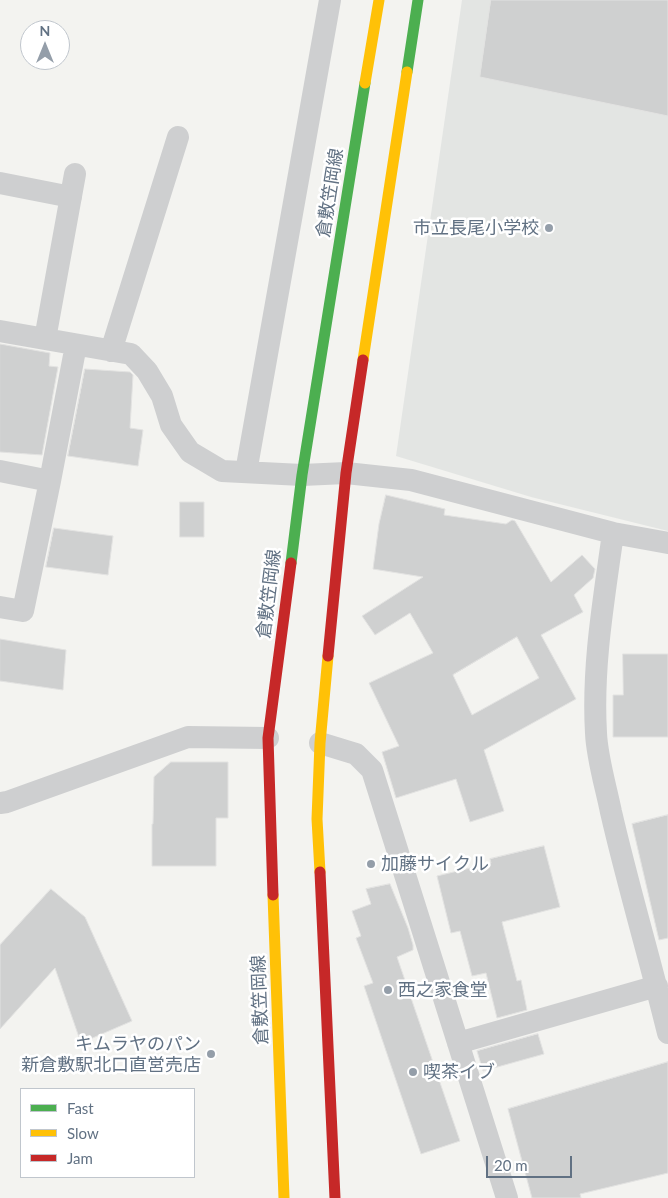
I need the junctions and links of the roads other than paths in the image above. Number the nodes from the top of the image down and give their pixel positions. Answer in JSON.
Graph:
{"nodes":[{"id":1,"x":330,"y":0,"type":"edge"},
{"id":2,"x":380,"y":0,"type":"edge"},
{"id":3,"x":418,"y":0,"type":"edge"},
{"id":4,"x":178,"y":137,"type":"dead end"},
{"id":5,"x":75,"y":174,"type":"dead end"},
{"id":6,"x":0,"y":183,"type":"edge"},
{"id":7,"x":70,"y":197,"type":"junction"},
{"id":8,"x":0,"y":331,"type":"edge"},
{"id":9,"x":45,"y":340,"type":"junction"},
{"id":10,"x":76,"y":345,"type":"junction"},
{"id":11,"x":112,"y":351,"type":"junction"},
{"id":12,"x":0,"y":471,"type":"edge"},
{"id":13,"x":246,"y":472,"type":"junction"},
{"id":14,"x":346,"y":473,"type":"junction"},
{"id":15,"x":302,"y":475,"type":"junction"},
{"id":16,"x":50,"y":481,"type":"junction"},
{"id":17,"x":612,"y":533,"type":"junction"},
{"id":18,"x":668,"y":543,"type":"edge"},
{"id":19,"x":0,"y":607,"type":"edge"},
{"id":20,"x":268,"y":738,"type":"junction"},
{"id":21,"x":320,"y":744,"type":"junction"},
{"id":22,"x":0,"y":803,"type":"edge"},
{"id":23,"x":657,"y":986,"type":"junction"},
{"id":24,"x":668,"y":1033,"type":"edge"},
{"id":25,"x":458,"y":1043,"type":"junction"},
{"id":26,"x":284,"y":1198,"type":"edge"},
{"id":27,"x":335,"y":1198,"type":"edge"},
{"id":28,"x":507,"y":1198,"type":"edge"}],
"edges":[{"from":1,"to":13,"type":"street"},
{"from":2,"to":15,"type":"main road","name":"倉敷笠岡線"},
{"from":3,"to":14,"type":"main road"},
{"from":4,"to":11,"type":"street"},
{"from":5,"to":7,"type":"street"},
{"from":6,"to":7,"type":"street"},
{"from":7,"to":9,"type":"street"},
{"from":8,"to":9,"type":"street"},
{"from":9,"to":10,"type":"street"},
{"from":10,"to":11,"type":"street"},
{"from":10,"to":16,"type":"street"},
{"from":11,"to":13,"type":"street"},
{"from":12,"to":16,"type":"street"},
{"from":13,"to":15,"type":"street"},
{"from":14,"to":15,"type":"street"},
{"from":14,"to":17,"type":"street"},
{"from":14,"to":21,"type":"main road"},
{"from":15,"to":20,"type":"main road","name":"倉敷笠岡線"},
{"from":16,"to":19,"type":"street"},
{"from":17,"to":18,"type":"street"},
{"from":17,"to":23,"type":"street"},
{"from":20,"to":22,"type":"street"},
{"from":20,"to":26,"type":"main road","name":"倉敷笠岡線"},
{"from":21,"to":25,"type":"street"},
{"from":21,"to":27,"type":"main road"},
{"from":23,"to":24,"type":"street"},
{"from":23,"to":25,"type":"street"},
{"from":25,"to":28,"type":"street"}]}
